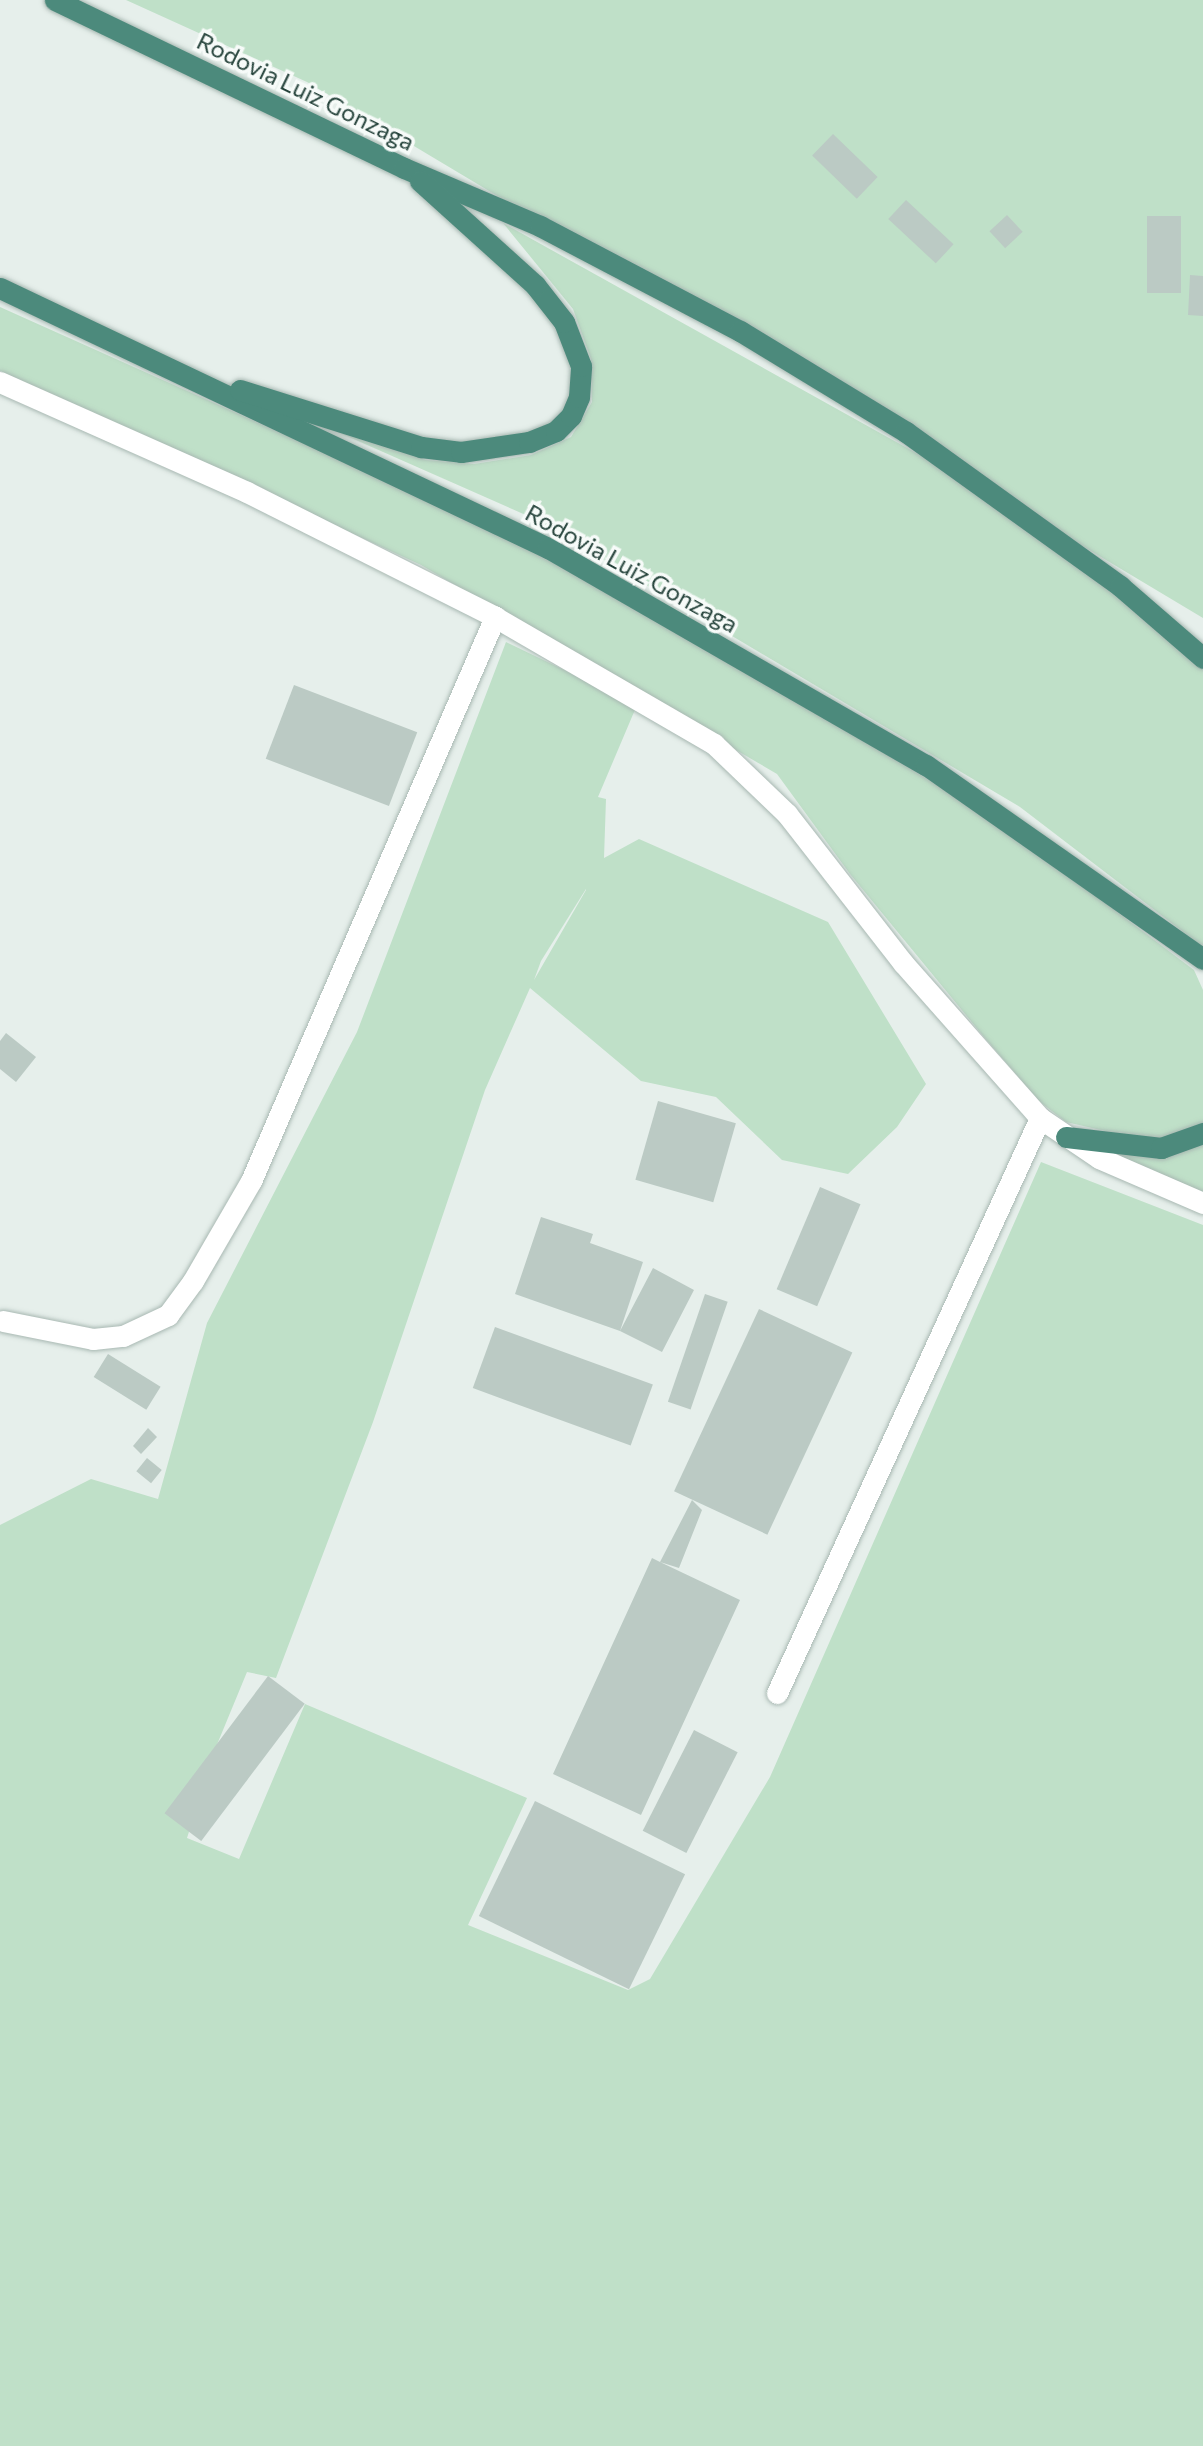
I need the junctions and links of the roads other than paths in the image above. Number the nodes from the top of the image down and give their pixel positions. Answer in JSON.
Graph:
{"nodes":[{"id":1,"x":55,"y":0,"type":"edge"},
{"id":2,"x":404,"y":167,"type":"junction"},
{"id":3,"x":0,"y":288,"type":"edge"},
{"id":4,"x":168,"y":367,"type":"junction"},
{"id":5,"x":0,"y":382,"type":"edge"},
{"id":6,"x":495,"y":617,"type":"junction"},
{"id":7,"x":1203,"y":658,"type":"edge"},
{"id":8,"x":1203,"y":959,"type":"edge"},
{"id":9,"x":1040,"y":1118,"type":"junction"},
{"id":10,"x":1203,"y":1133,"type":"edge"},
{"id":11,"x":1066,"y":1137,"type":"junction"},
{"id":12,"x":1203,"y":1203,"type":"edge"},
{"id":13,"x":3,"y":1321,"type":"dead end"},
{"id":14,"x":777,"y":1693,"type":"dead end"}],
"edges":[{"from":1,"to":2,"type":"highway","name":"Rodovia Luiz Gonzaga"},
{"from":2,"to":4,"type":"highway"},
{"from":2,"to":7,"type":"highway","name":"Rodovia Luiz Gonzaga"},
{"from":3,"to":4,"type":"highway","name":"Rodovia Luiz Gonzaga"},
{"from":4,"to":8,"type":"highway","name":"Rodovia Luiz Gonzaga"},
{"from":5,"to":6,"type":"street"},
{"from":6,"to":9,"type":"street"},
{"from":6,"to":13,"type":"street"},
{"from":9,"to":11,"type":"street"},
{"from":9,"to":14,"type":"street"},
{"from":10,"to":11,"type":"highway"},
{"from":11,"to":12,"type":"street"}]}
